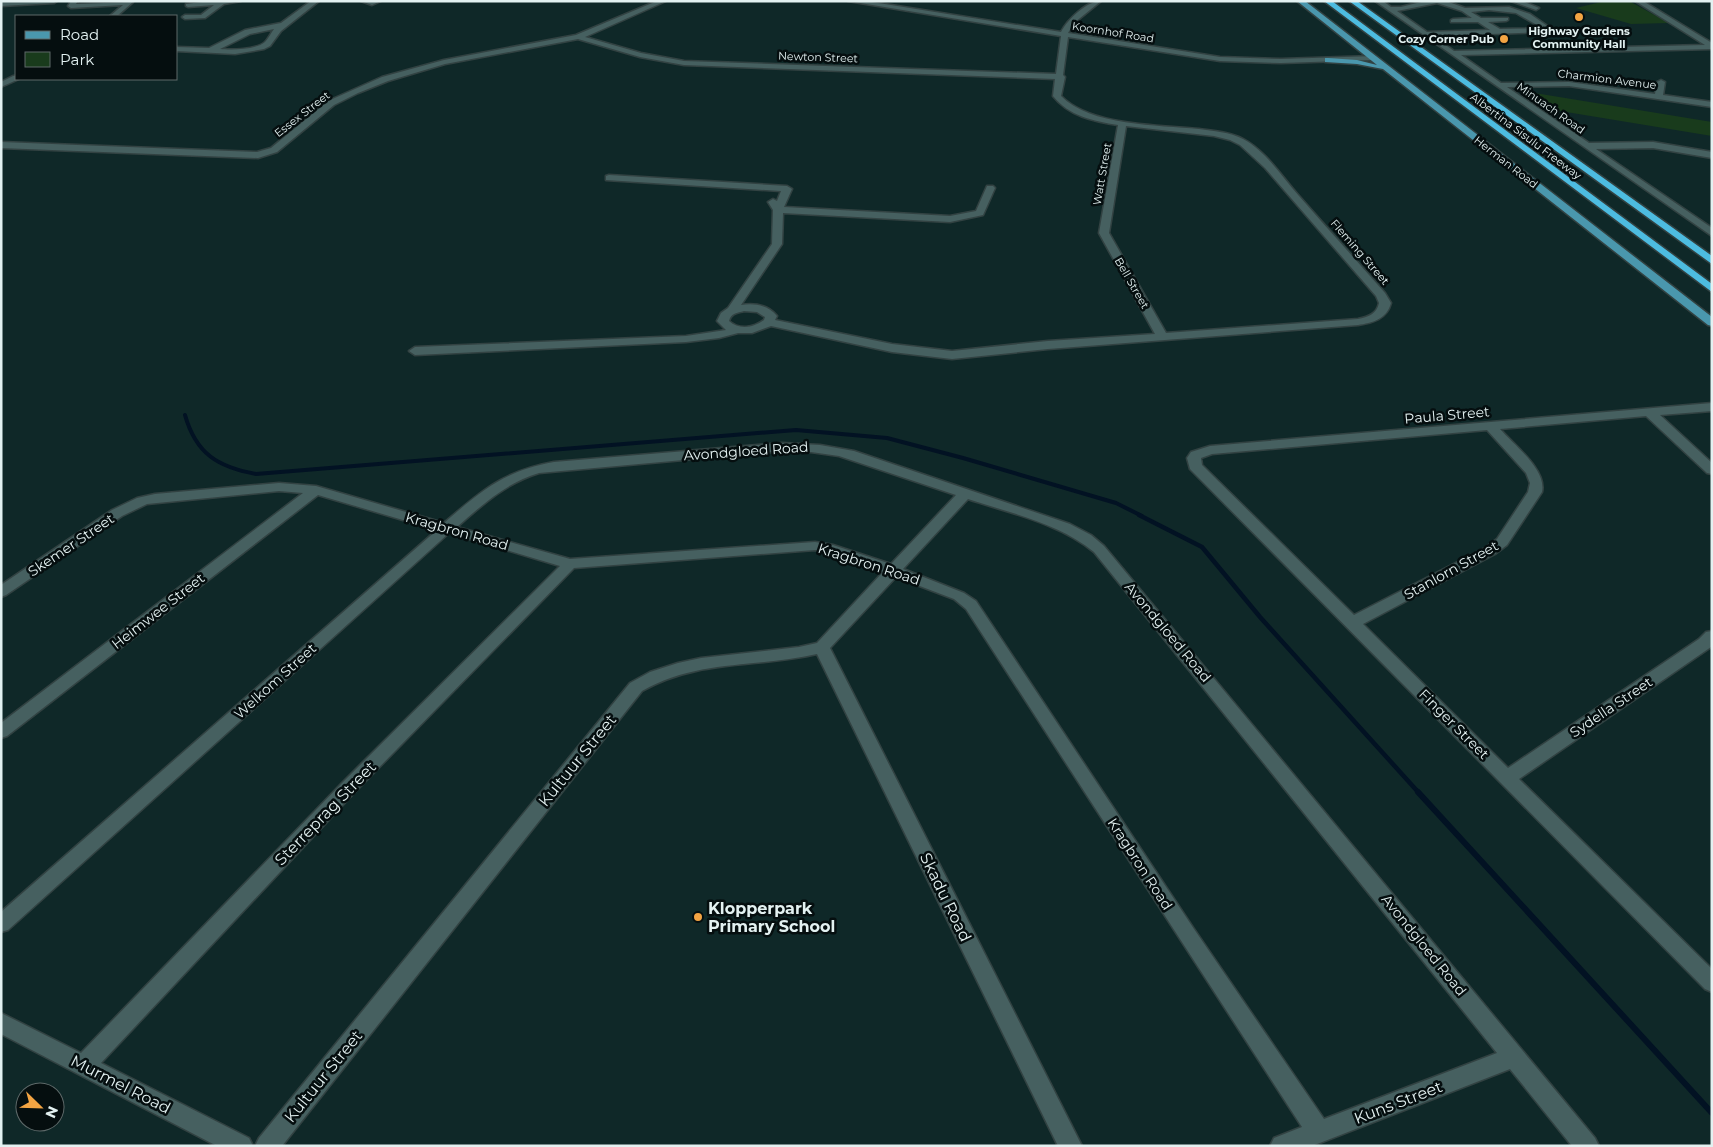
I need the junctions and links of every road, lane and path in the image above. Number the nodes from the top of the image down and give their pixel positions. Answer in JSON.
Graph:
{"nodes":[{"id":1,"x":54,"y":1,"type":"edge"},
{"id":2,"x":75,"y":1,"type":"edge"},
{"id":3,"x":139,"y":1,"type":"edge"},
{"id":4,"x":180,"y":1,"type":"edge"},
{"id":5,"x":238,"y":1,"type":"edge"},
{"id":6,"x":316,"y":1,"type":"edge"},
{"id":7,"x":364,"y":1,"type":"edge"},
{"id":8,"x":378,"y":1,"type":"edge"},
{"id":9,"x":663,"y":1,"type":"edge"},
{"id":10,"x":851,"y":1,"type":"edge"},
{"id":11,"x":1098,"y":1,"type":"edge"},
{"id":12,"x":1300,"y":1,"type":"edge"},
{"id":13,"x":1327,"y":1,"type":"edge"},
{"id":14,"x":1352,"y":1,"type":"edge"},
{"id":15,"x":1378,"y":1,"type":"edge"},
{"id":16,"x":1435,"y":1,"type":"edge"},
{"id":17,"x":1439,"y":1,"type":"edge"},
{"id":18,"x":1514,"y":1,"type":"edge"},
{"id":19,"x":1638,"y":1,"type":"edge"},
{"id":20,"x":130,"y":2,"type":"edge"},
{"id":21,"x":221,"y":3,"type":"junction"},
{"id":22,"x":1,"y":4,"type":"edge"},
{"id":23,"x":188,"y":5,"type":"junction"},
{"id":24,"x":1451,"y":5,"type":"junction"},
{"id":25,"x":1536,"y":8,"type":"dead end"},
{"id":26,"x":1389,"y":9,"type":"junction"},
{"id":27,"x":1432,"y":9,"type":"dead end"},
{"id":28,"x":1464,"y":10,"type":"junction"},
{"id":29,"x":114,"y":15,"type":"edge"},
{"id":30,"x":1506,"y":19,"type":"dead end"},
{"id":31,"x":1480,"y":20,"type":"junction"},
{"id":32,"x":1453,"y":21,"type":"dead end"},
{"id":33,"x":283,"y":25,"type":"junction"},
{"id":34,"x":261,"y":29,"type":"junction"},
{"id":35,"x":276,"y":31,"type":"junction"},
{"id":36,"x":1499,"y":32,"type":"junction"},
{"id":37,"x":1425,"y":34,"type":"junction"},
{"id":38,"x":1064,"y":36,"type":"junction"},
{"id":39,"x":578,"y":37,"type":"junction"},
{"id":40,"x":1355,"y":44,"type":"junction"},
{"id":41,"x":1712,"y":46,"type":"edge"},
{"id":42,"x":178,"y":49,"type":"edge"},
{"id":43,"x":210,"y":50,"type":"junction"},
{"id":44,"x":1452,"y":53,"type":"junction"},
{"id":45,"x":1372,"y":58,"type":"junction"},
{"id":46,"x":1326,"y":60,"type":"junction"},
{"id":47,"x":1390,"y":72,"type":"junction"},
{"id":48,"x":1061,"y":77,"type":"junction"},
{"id":49,"x":1,"y":78,"type":"edge"},
{"id":50,"x":15,"y":78,"type":"edge"},
{"id":51,"x":15,"y":78,"type":"edge"},
{"id":52,"x":1661,"y":82,"type":"dead end"},
{"id":53,"x":1,"y":85,"type":"edge"},
{"id":54,"x":1499,"y":85,"type":"junction"},
{"id":55,"x":1659,"y":97,"type":"junction"},
{"id":56,"x":1712,"y":105,"type":"edge"},
{"id":57,"x":1122,"y":124,"type":"junction"},
{"id":58,"x":1,"y":145,"type":"edge"},
{"id":59,"x":1587,"y":146,"type":"junction"},
{"id":60,"x":1712,"y":155,"type":"edge"},
{"id":61,"x":609,"y":178,"type":"dead end"},
{"id":62,"x":753,"y":186,"type":"junction"},
{"id":63,"x":990,"y":188,"type":"dead end"},
{"id":64,"x":778,"y":210,"type":"junction"},
{"id":65,"x":1104,"y":229,"type":"joint"},
{"id":66,"x":1712,"y":233,"type":"edge"},
{"id":67,"x":1712,"y":261,"type":"edge"},
{"id":68,"x":748,"y":286,"type":"junction"},
{"id":69,"x":1712,"y":289,"type":"edge"},
{"id":70,"x":756,"y":308,"type":"junction"},
{"id":71,"x":732,"y":310,"type":"junction"},
{"id":72,"x":723,"y":321,"type":"junction"},
{"id":73,"x":769,"y":322,"type":"junction"},
{"id":74,"x":1712,"y":323,"type":"edge"},
{"id":75,"x":738,"y":330,"type":"junction"},
{"id":76,"x":1163,"y":337,"type":"junction"},
{"id":77,"x":653,"y":339,"type":"junction"},
{"id":78,"x":415,"y":350,"type":"dead end"},
{"id":79,"x":1712,"y":407,"type":"edge"},
{"id":80,"x":1649,"y":412,"type":"junction"},
{"id":81,"x":1490,"y":426,"type":"junction"},
{"id":82,"x":564,"y":466,"type":"joint"},
{"id":83,"x":1195,"y":466,"type":"joint"},
{"id":84,"x":1712,"y":470,"type":"edge"},
{"id":85,"x":316,"y":490,"type":"junction"},
{"id":86,"x":965,"y":494,"type":"junction"},
{"id":87,"x":142,"y":501,"type":"joint"},
{"id":88,"x":447,"y":528,"type":"junction"},
{"id":89,"x":570,"y":564,"type":"junction"},
{"id":90,"x":892,"y":570,"type":"junction"},
{"id":91,"x":1,"y":592,"type":"edge"},
{"id":92,"x":1352,"y":623,"type":"junction"},
{"id":93,"x":1712,"y":636,"type":"edge"},
{"id":94,"x":822,"y":647,"type":"junction"},
{"id":95,"x":1,"y":732,"type":"edge"},
{"id":96,"x":1508,"y":777,"type":"junction"},
{"id":97,"x":1,"y":924,"type":"edge"},
{"id":98,"x":1712,"y":983,"type":"edge"},
{"id":99,"x":1,"y":1023,"type":"edge"},
{"id":100,"x":1514,"y":1057,"type":"junction"},
{"id":101,"x":84,"y":1065,"type":"junction"},
{"id":102,"x":1319,"y":1132,"type":"junction"},
{"id":103,"x":241,"y":1146,"type":"edge"},
{"id":104,"x":267,"y":1146,"type":"edge"},
{"id":105,"x":1070,"y":1146,"type":"edge"},
{"id":106,"x":1282,"y":1146,"type":"edge"},
{"id":107,"x":1587,"y":1146,"type":"edge"}],
"edges":[{"from":1,"to":22,"type":"street"},
{"from":2,"to":20,"type":"street"},
{"from":3,"to":20,"type":"street"},
{"from":4,"to":23,"type":"street"},
{"from":5,"to":21,"type":"street"},
{"from":6,"to":33,"type":"street"},
{"from":7,"to":8,"type":"street"},
{"from":9,"to":39,"type":"street","name":"Essex Street"},
{"from":10,"to":38,"type":"street","name":"Koornhof Road"},
{"from":11,"to":38,"type":"street"},
{"from":12,"to":40,"type":"main road","name":"Herman Road"},
{"from":13,"to":69,"type":"highway","name":"Albertina Sisulu Freeway"},
{"from":14,"to":67,"type":"highway","name":"Albertina Sisulu Freeway"},
{"from":15,"to":26,"type":"street","name":"Minuach Road"},
{"from":16,"to":26,"type":"street"},
{"from":17,"to":24,"type":"street"},
{"from":18,"to":25,"type":"street"},
{"from":19,"to":41,"type":"street"},
{"from":20,"to":29,"type":"street"},
{"from":21,"to":23,"type":"street"},
{"from":21,"to":23,"type":"street"},
{"from":24,"to":27,"type":"street"},
{"from":24,"to":28,"type":"street"},
{"from":26,"to":37,"type":"street","name":"Minuach Road"},
{"from":28,"to":31,"type":"street"},
{"from":28,"to":36,"type":"street"},
{"from":30,"to":31,"type":"street"},
{"from":31,"to":32,"type":"street"},
{"from":31,"to":36,"type":"street"},
{"from":33,"to":34,"type":"street"},
{"from":33,"to":35,"type":"street"},
{"from":34,"to":35,"type":"street"},
{"from":34,"to":43,"type":"street"},
{"from":35,"to":43,"type":"street"},
{"from":36,"to":37,"type":"street"},
{"from":37,"to":44,"type":"street","name":"Minuach Road"},
{"from":38,"to":46,"type":"street","name":"Koornhof Road"},
{"from":38,"to":48,"type":"street","name":"Fleming Street"},
{"from":39,"to":48,"type":"street","name":"Newton Street"},
{"from":39,"to":58,"type":"street","name":"Essex Street"},
{"from":40,"to":45,"type":"main road","name":"Herman Road"},
{"from":40,"to":46,"type":"main road"},
{"from":41,"to":44,"type":"street"},
{"from":42,"to":43,"type":"street"},
{"from":44,"to":54,"type":"street","name":"Minuach Road"},
{"from":45,"to":46,"type":"street","name":"Koornhof Road"},
{"from":45,"to":47,"type":"main road","name":"Herman Road"},
{"from":46,"to":47,"type":"main road"},
{"from":47,"to":74,"type":"main road","name":"Herman Road"},
{"from":48,"to":57,"type":"street","name":"Fleming Street"},
{"from":49,"to":50,"type":"street"},
{"from":51,"to":53,"type":"street"},
{"from":52,"to":55,"type":"street"},
{"from":54,"to":55,"type":"street","name":"Charmion Avenue"},
{"from":54,"to":59,"type":"street","name":"Minuach Road"},
{"from":55,"to":56,"type":"street","name":"Charmion Avenue"},
{"from":57,"to":65,"type":"street","name":"Watt Street"},
{"from":57,"to":76,"type":"street","name":"Fleming Street"},
{"from":59,"to":60,"type":"street"},
{"from":59,"to":66,"type":"street","name":"Minuach Road"},
{"from":61,"to":62,"type":"street"},
{"from":62,"to":64,"type":"street"},
{"from":62,"to":64,"type":"street"},
{"from":63,"to":64,"type":"street"},
{"from":64,"to":68,"type":"street"},
{"from":65,"to":76,"type":"street","name":"Bell Street"},
{"from":68,"to":70,"type":"street"},
{"from":68,"to":71,"type":"street"},
{"from":70,"to":71,"type":"street"},
{"from":70,"to":73,"type":"street"},
{"from":71,"to":72,"type":"street"},
{"from":72,"to":75,"type":"street"},
{"from":72,"to":77,"type":"street"},
{"from":73,"to":75,"type":"street"},
{"from":73,"to":76,"type":"street","name":"Fleming Street"},
{"from":75,"to":77,"type":"street"},
{"from":77,"to":78,"type":"street"},
{"from":79,"to":80,"type":"street","name":"Paula Street"},
{"from":80,"to":81,"type":"street","name":"Paula Street"},
{"from":80,"to":84,"type":"street"},
{"from":81,"to":83,"type":"street","name":"Paula Street"},
{"from":81,"to":92,"type":"street","name":"Stanlorn Street"},
{"from":82,"to":86,"type":"street","name":"Avondgloed Road"},
{"from":82,"to":88,"type":"street","name":"Welkom Street"},
{"from":83,"to":92,"type":"street","name":"Finger Street"},
{"from":85,"to":87,"type":"street","name":"Kragbron Road"},
{"from":85,"to":88,"type":"street","name":"Kragbron Road"},
{"from":85,"to":95,"type":"street","name":"Heimwee Street"},
{"from":86,"to":90,"type":"street"},
{"from":86,"to":100,"type":"street","name":"Avondgloed Road"},
{"from":87,"to":91,"type":"street","name":"Skemer Street"},
{"from":88,"to":89,"type":"street","name":"Kragbron Road"},
{"from":88,"to":97,"type":"street","name":"Welkom Street"},
{"from":89,"to":90,"type":"street","name":"Kragbron Road"},
{"from":89,"to":101,"type":"street","name":"Sterreprag Street"},
{"from":90,"to":94,"type":"street"},
{"from":90,"to":102,"type":"street","name":"Kragbron Road"},
{"from":92,"to":96,"type":"street","name":"Finger Street"},
{"from":93,"to":96,"type":"street","name":"Sydella Street"},
{"from":94,"to":104,"type":"street","name":"Kultuur Street"},
{"from":94,"to":105,"type":"street","name":"Skadu Road"},
{"from":96,"to":98,"type":"street","name":"Finger Street"},
{"from":99,"to":101,"type":"street","name":"Murmel Road"},
{"from":100,"to":102,"type":"street","name":"Kuns Street"},
{"from":100,"to":107,"type":"street","name":"Avondgloed Road"},
{"from":101,"to":103,"type":"street","name":"Murmel Road"},
{"from":102,"to":106,"type":"street","name":"Kuns Street"}]}
